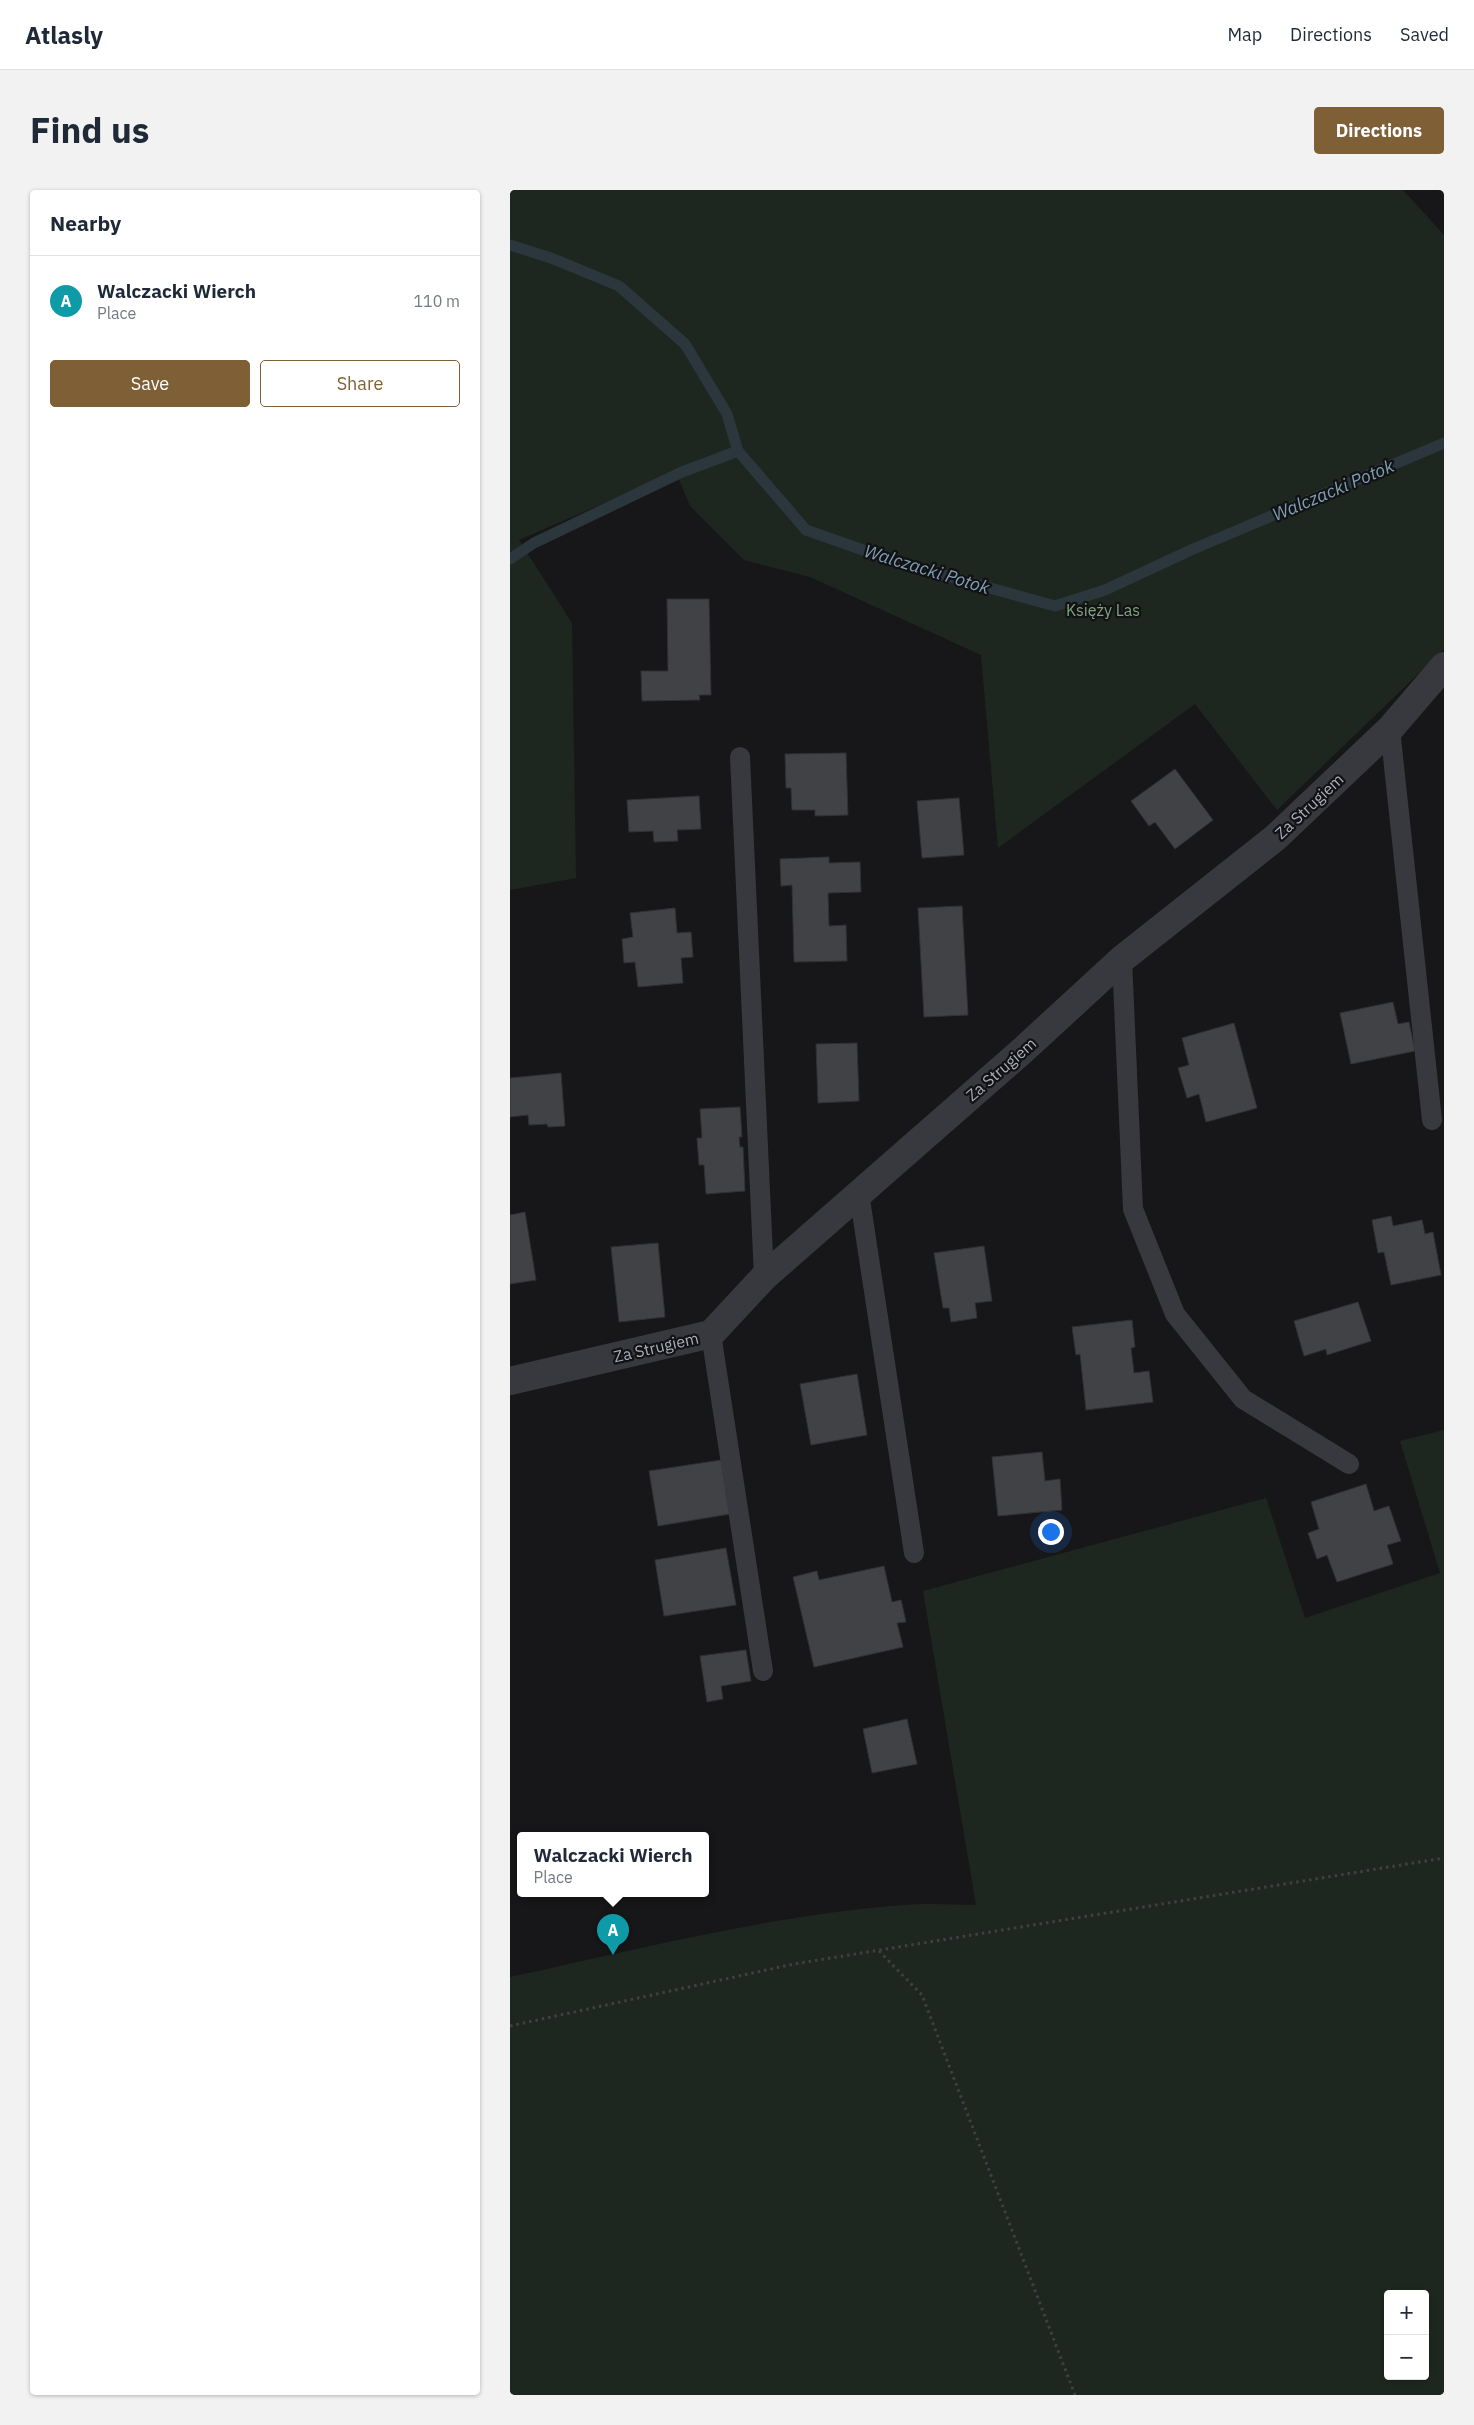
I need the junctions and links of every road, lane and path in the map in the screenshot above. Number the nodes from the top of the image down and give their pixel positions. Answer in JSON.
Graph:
{"nodes":[{"id":1,"x":1444,"y":666,"type":"edge"},
{"id":2,"x":1390,"y":729,"type":"junction"},
{"id":3,"x":740,"y":757,"type":"dead end"},
{"id":4,"x":1122,"y":959,"type":"junction"},
{"id":5,"x":1432,"y":1120,"type":"dead end"},
{"id":6,"x":859,"y":1192,"type":"junction"},
{"id":7,"x":764,"y":1277,"type":"junction"},
{"id":8,"x":711,"y":1334,"type":"junction"},
{"id":9,"x":510,"y":1381,"type":"edge"},
{"id":10,"x":1349,"y":1464,"type":"dead end"},
{"id":11,"x":914,"y":1553,"type":"dead end"},
{"id":12,"x":763,"y":1671,"type":"dead end"},
{"id":13,"x":1444,"y":1858,"type":"edge"},
{"id":14,"x":879,"y":1950,"type":"junction"},
{"id":15,"x":510,"y":2026,"type":"edge"},
{"id":16,"x":1075,"y":2395,"type":"edge"}],
"edges":[{"from":1,"to":2,"type":"street","name":"Za Strugiem"},
{"from":2,"to":4,"type":"street","name":"Za Strugiem"},
{"from":2,"to":5,"type":"lane"},
{"from":3,"to":7,"type":"lane"},
{"from":4,"to":6,"type":"street","name":"Za Strugiem"},
{"from":4,"to":10,"type":"lane"},
{"from":6,"to":7,"type":"street","name":"Za Strugiem"},
{"from":6,"to":11,"type":"lane"},
{"from":7,"to":8,"type":"street","name":"Za Strugiem"},
{"from":8,"to":9,"type":"street","name":"Za Strugiem"},
{"from":8,"to":12,"type":"lane"},
{"from":13,"to":14,"type":"path"},
{"from":14,"to":15,"type":"path"},
{"from":14,"to":16,"type":"path"}]}
